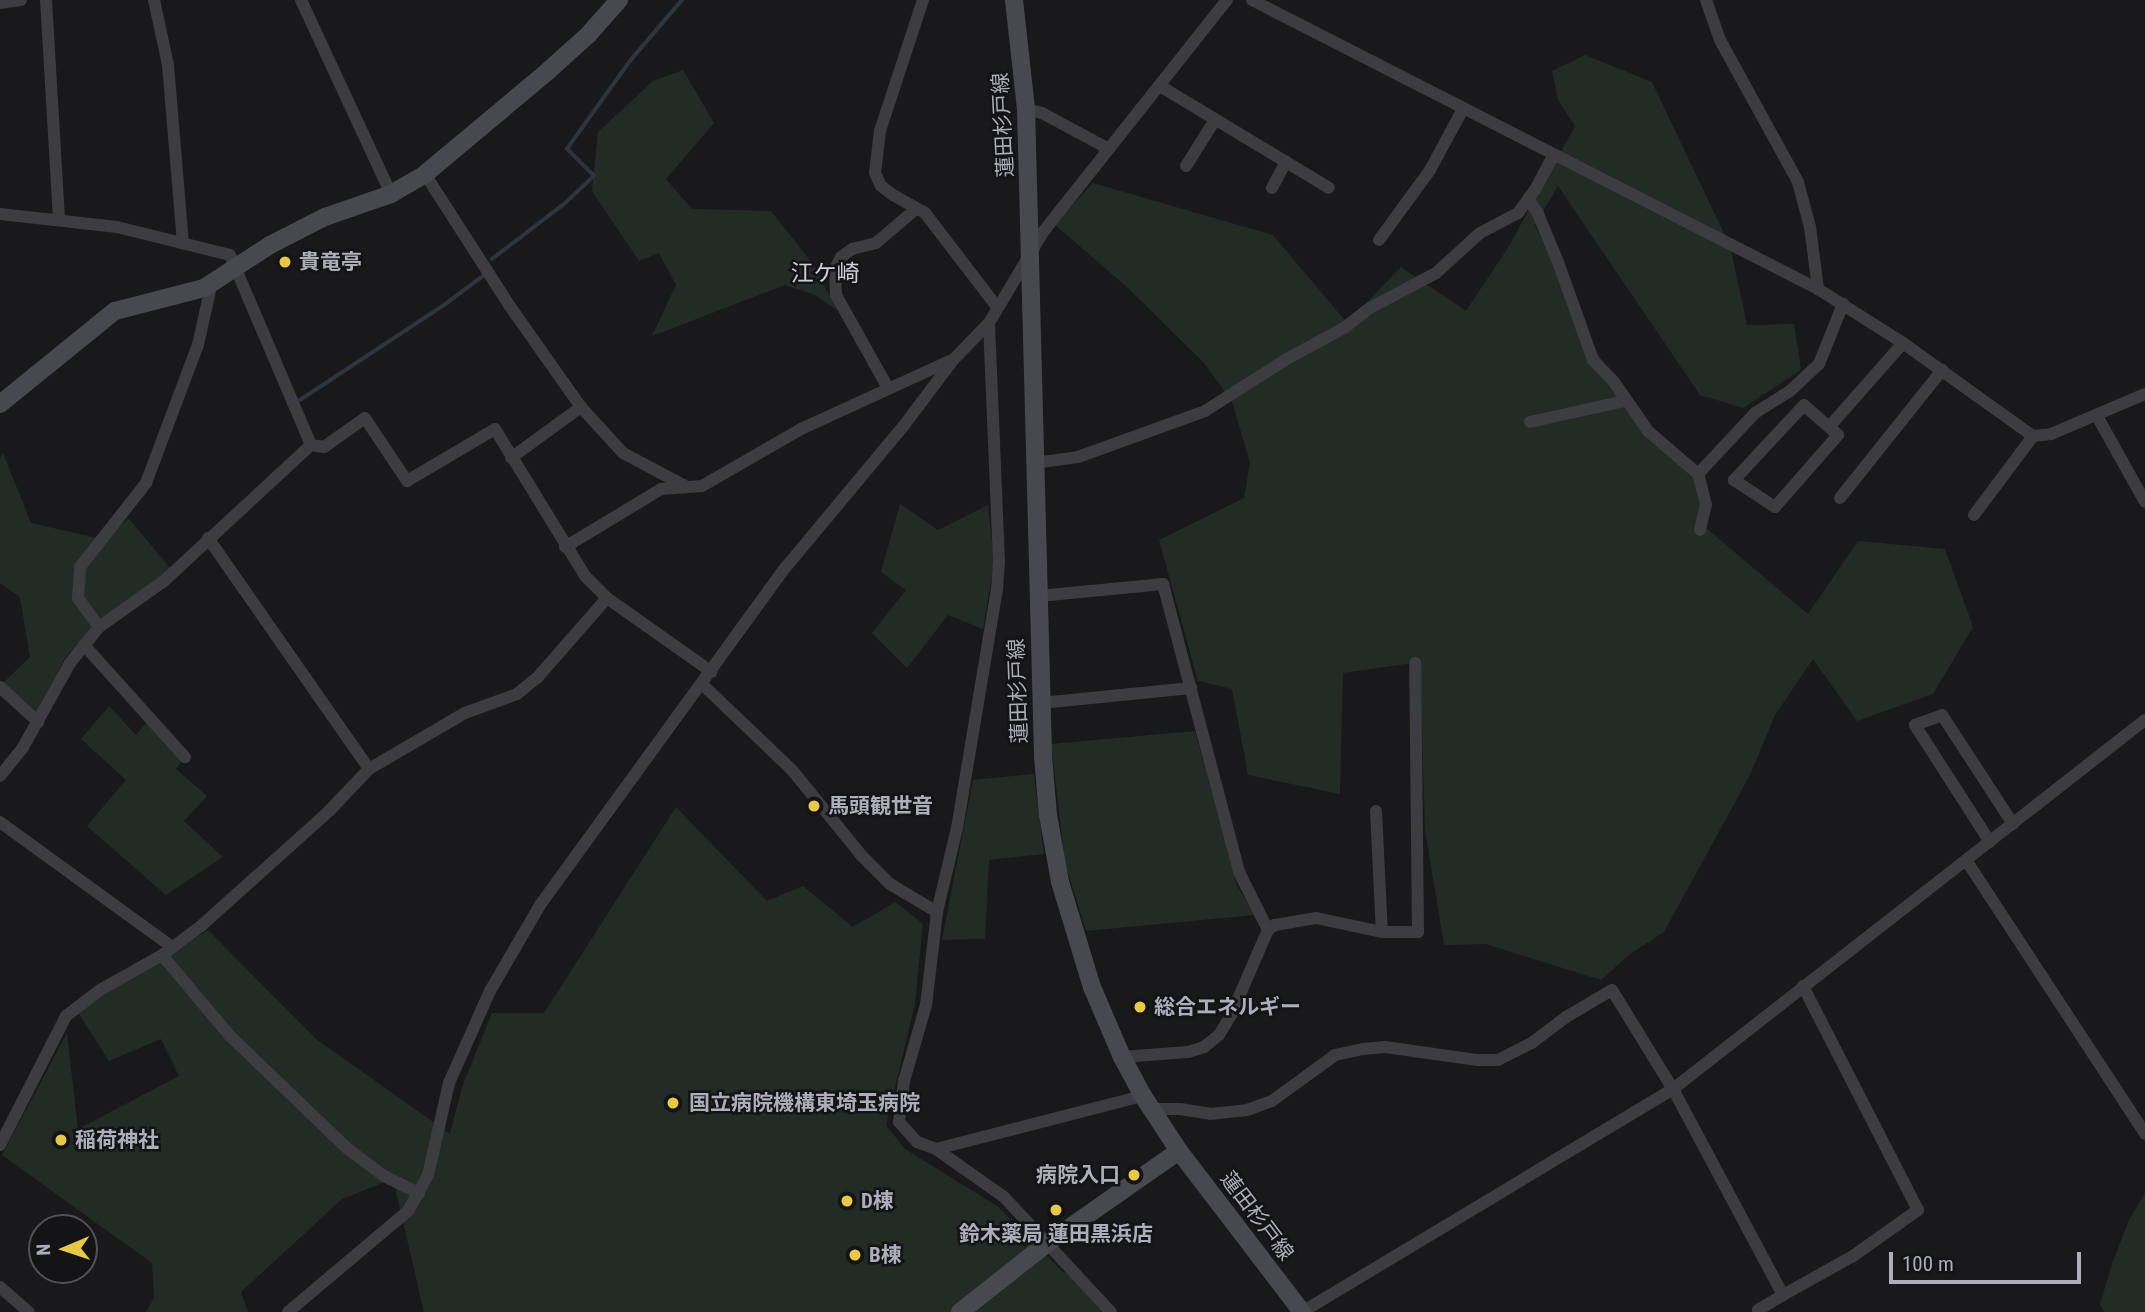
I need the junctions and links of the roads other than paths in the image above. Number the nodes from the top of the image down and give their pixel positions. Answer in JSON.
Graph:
{"nodes":[{"id":1,"x":21,"y":0,"type":"edge"},
{"id":2,"x":46,"y":0,"type":"edge"},
{"id":3,"x":154,"y":0,"type":"edge"},
{"id":4,"x":301,"y":0,"type":"edge"},
{"id":5,"x":620,"y":0,"type":"edge"},
{"id":6,"x":923,"y":0,"type":"edge"},
{"id":7,"x":1014,"y":0,"type":"edge"},
{"id":8,"x":1227,"y":0,"type":"edge"},
{"id":9,"x":1252,"y":0,"type":"edge"},
{"id":10,"x":1706,"y":0,"type":"edge"},
{"id":11,"x":0,"y":3,"type":"edge"},
{"id":12,"x":1160,"y":86,"type":"junction"},
{"id":13,"x":1026,"y":109,"type":"junction"},
{"id":14,"x":1463,"y":109,"type":"junction"},
{"id":15,"x":1215,"y":120,"type":"junction"},
{"id":16,"x":1109,"y":149,"type":"junction"},
{"id":17,"x":1554,"y":155,"type":"junction"},
{"id":18,"x":1286,"y":162,"type":"junction"},
{"id":19,"x":1186,"y":166,"type":"dead end"},
{"id":20,"x":425,"y":174,"type":"junction"},
{"id":21,"x":1272,"y":188,"type":"dead end"},
{"id":22,"x":1329,"y":188,"type":"dead end"},
{"id":23,"x":391,"y":194,"type":"junction"},
{"id":24,"x":1529,"y":200,"type":"junction"},
{"id":25,"x":916,"y":209,"type":"junction"},
{"id":26,"x":0,"y":214,"type":"edge"},
{"id":27,"x":59,"y":219,"type":"junction"},
{"id":28,"x":1379,"y":240,"type":"dead end"},
{"id":29,"x":183,"y":243,"type":"junction"},
{"id":30,"x":1031,"y":250,"type":"junction"},
{"id":31,"x":235,"y":268,"type":"junction"},
{"id":32,"x":212,"y":282,"type":"junction"},
{"id":33,"x":1818,"y":289,"type":"junction"},
{"id":34,"x":1843,"y":304,"type":"junction"},
{"id":35,"x":997,"y":307,"type":"junction"},
{"id":36,"x":989,"y":323,"type":"junction"},
{"id":37,"x":1903,"y":343,"type":"junction"},
{"id":38,"x":953,"y":360,"type":"junction"},
{"id":39,"x":1942,"y":370,"type":"junction"},
{"id":40,"x":888,"y":388,"type":"junction"},
{"id":41,"x":2145,"y":394,"type":"edge"},
{"id":42,"x":1625,"y":401,"type":"junction"},
{"id":43,"x":0,"y":404,"type":"edge"},
{"id":44,"x":581,"y":407,"type":"junction"},
{"id":45,"x":2097,"y":416,"type":"junction"},
{"id":46,"x":1530,"y":422,"type":"dead end"},
{"id":47,"x":1829,"y":427,"type":"junction"},
{"id":48,"x":2033,"y":436,"type":"junction"},
{"id":49,"x":311,"y":445,"type":"junction"},
{"id":50,"x":511,"y":458,"type":"junction"},
{"id":51,"x":1035,"y":463,"type":"junction"},
{"id":52,"x":1698,"y":474,"type":"junction"},
{"id":53,"x":685,"y":486,"type":"junction"},
{"id":54,"x":1840,"y":498,"type":"dead end"},
{"id":55,"x":2145,"y":502,"type":"edge"},
{"id":56,"x":1974,"y":515,"type":"dead end"},
{"id":57,"x":1700,"y":530,"type":"dead end"},
{"id":58,"x":208,"y":538,"type":"junction"},
{"id":59,"x":565,"y":547,"type":"junction"},
{"id":60,"x":1038,"y":596,"type":"junction"},
{"id":61,"x":607,"y":598,"type":"junction"},
{"id":62,"x":99,"y":627,"type":"junction"},
{"id":63,"x":84,"y":645,"type":"junction"},
{"id":64,"x":1415,"y":663,"type":"dead end"},
{"id":65,"x":712,"y":671,"type":"junction"},
{"id":66,"x":703,"y":685,"type":"junction"},
{"id":67,"x":0,"y":687,"type":"edge"},
{"id":68,"x":1191,"y":688,"type":"junction"},
{"id":69,"x":1041,"y":704,"type":"junction"},
{"id":70,"x":2145,"y":720,"type":"edge"},
{"id":71,"x":38,"y":722,"type":"junction"},
{"id":72,"x":186,"y":757,"type":"dead end"},
{"id":73,"x":369,"y":769,"type":"junction"},
{"id":74,"x":0,"y":776,"type":"edge"},
{"id":75,"x":1376,"y":811,"type":"dead end"},
{"id":76,"x":0,"y":822,"type":"edge"},
{"id":77,"x":2012,"y":824,"type":"junction"},
{"id":78,"x":1990,"y":842,"type":"junction"},
{"id":79,"x":1966,"y":860,"type":"junction"},
{"id":80,"x":937,"y":912,"type":"junction"},
{"id":81,"x":1268,"y":930,"type":"junction"},
{"id":82,"x":1382,"y":932,"type":"junction"},
{"id":83,"x":167,"y":951,"type":"junction"},
{"id":84,"x":1803,"y":986,"type":"junction"},
{"id":85,"x":1122,"y":1057,"type":"junction"},
{"id":86,"x":1673,"y":1089,"type":"junction"},
{"id":87,"x":1148,"y":1102,"type":"junction"},
{"id":88,"x":2145,"y":1134,"type":"edge"},
{"id":89,"x":0,"y":1145,"type":"edge"},
{"id":90,"x":936,"y":1149,"type":"junction"},
{"id":91,"x":1179,"y":1152,"type":"junction"},
{"id":92,"x":419,"y":1193,"type":"junction"},
{"id":93,"x":1046,"y":1244,"type":"junction"},
{"id":94,"x":0,"y":1287,"type":"edge"},
{"id":95,"x":1783,"y":1295,"type":"junction"},
{"id":96,"x":29,"y":1312,"type":"edge"},
{"id":97,"x":288,"y":1312,"type":"edge"},
{"id":98,"x":960,"y":1312,"type":"edge"},
{"id":99,"x":1111,"y":1312,"type":"edge"},
{"id":100,"x":1302,"y":1312,"type":"edge"},
{"id":101,"x":1759,"y":1312,"type":"edge"}],
"edges":[{"from":1,"to":11,"type":"street"},
{"from":2,"to":27,"type":"street"},
{"from":3,"to":29,"type":"street"},
{"from":4,"to":23,"type":"street"},
{"from":5,"to":20,"type":"main road"},
{"from":6,"to":25,"type":"street"},
{"from":7,"to":13,"type":"main road","name":"蓮田杉戸線"},
{"from":8,"to":12,"type":"street"},
{"from":9,"to":14,"type":"street"},
{"from":10,"to":33,"type":"street"},
{"from":12,"to":15,"type":"street"},
{"from":12,"to":16,"type":"street"},
{"from":13,"to":16,"type":"street"},
{"from":13,"to":30,"type":"main road","name":"蓮田杉戸線"},
{"from":14,"to":17,"type":"street"},
{"from":14,"to":28,"type":"street"},
{"from":15,"to":18,"type":"street"},
{"from":15,"to":19,"type":"street"},
{"from":16,"to":30,"type":"street"},
{"from":17,"to":24,"type":"street"},
{"from":17,"to":33,"type":"street"},
{"from":18,"to":21,"type":"street"},
{"from":18,"to":22,"type":"street"},
{"from":20,"to":23,"type":"main road"},
{"from":20,"to":44,"type":"street"},
{"from":23,"to":31,"type":"main road"},
{"from":24,"to":42,"type":"street"},
{"from":24,"to":51,"type":"street"},
{"from":25,"to":35,"type":"street"},
{"from":25,"to":40,"type":"street"},
{"from":26,"to":27,"type":"street"},
{"from":27,"to":29,"type":"street"},
{"from":29,"to":31,"type":"street"},
{"from":30,"to":35,"type":"street"},
{"from":30,"to":51,"type":"main road","name":"蓮田杉戸線"},
{"from":31,"to":32,"type":"main road"},
{"from":31,"to":49,"type":"street"},
{"from":32,"to":43,"type":"main road"},
{"from":32,"to":62,"type":"street"},
{"from":33,"to":34,"type":"street"},
{"from":34,"to":37,"type":"street"},
{"from":34,"to":52,"type":"street"},
{"from":35,"to":36,"type":"street"},
{"from":36,"to":38,"type":"street"},
{"from":36,"to":80,"type":"street"},
{"from":37,"to":39,"type":"street"},
{"from":37,"to":47,"type":"street"},
{"from":38,"to":40,"type":"street"},
{"from":38,"to":65,"type":"street"},
{"from":39,"to":48,"type":"street"},
{"from":39,"to":54,"type":"street"},
{"from":40,"to":53,"type":"street"},
{"from":41,"to":45,"type":"street"},
{"from":42,"to":46,"type":"street"},
{"from":42,"to":52,"type":"street"},
{"from":44,"to":50,"type":"street"},
{"from":44,"to":53,"type":"street"},
{"from":45,"to":48,"type":"street"},
{"from":45,"to":55,"type":"street"},
{"from":47,"to":47,"type":"street"},
{"from":48,"to":56,"type":"street"},
{"from":49,"to":50,"type":"street"},
{"from":49,"to":58,"type":"street"},
{"from":50,"to":59,"type":"street"},
{"from":51,"to":60,"type":"main road","name":"蓮田杉戸線"},
{"from":52,"to":57,"type":"street"},
{"from":53,"to":59,"type":"street"},
{"from":58,"to":62,"type":"street"},
{"from":58,"to":73,"type":"street"},
{"from":59,"to":61,"type":"street"},
{"from":60,"to":68,"type":"street"},
{"from":60,"to":69,"type":"main road","name":"蓮田杉戸線"},
{"from":61,"to":65,"type":"street"},
{"from":61,"to":73,"type":"street"},
{"from":62,"to":63,"type":"street"},
{"from":63,"to":71,"type":"street"},
{"from":63,"to":72,"type":"street"},
{"from":64,"to":82,"type":"street"},
{"from":65,"to":66,"type":"street"},
{"from":66,"to":80,"type":"street"},
{"from":66,"to":92,"type":"street"},
{"from":67,"to":71,"type":"street"},
{"from":68,"to":69,"type":"street"},
{"from":68,"to":81,"type":"street"},
{"from":69,"to":85,"type":"main road","name":"蓮田杉戸線"},
{"from":70,"to":77,"type":"street"},
{"from":71,"to":74,"type":"street"},
{"from":73,"to":83,"type":"street"},
{"from":75,"to":82,"type":"street"},
{"from":76,"to":83,"type":"street"},
{"from":77,"to":78,"type":"street"},
{"from":77,"to":78,"type":"street"},
{"from":78,"to":79,"type":"street"},
{"from":79,"to":84,"type":"street"},
{"from":79,"to":88,"type":"street"},
{"from":80,"to":90,"type":"street"},
{"from":81,"to":82,"type":"street"},
{"from":81,"to":85,"type":"street"},
{"from":83,"to":89,"type":"street"},
{"from":83,"to":92,"type":"street"},
{"from":84,"to":86,"type":"street"},
{"from":84,"to":95,"type":"street"},
{"from":85,"to":87,"type":"main road","name":"蓮田杉戸線"},
{"from":86,"to":87,"type":"street"},
{"from":86,"to":95,"type":"street"},
{"from":86,"to":100,"type":"street"},
{"from":87,"to":90,"type":"street"},
{"from":87,"to":91,"type":"main road","name":"蓮田杉戸線"},
{"from":90,"to":93,"type":"street"},
{"from":91,"to":93,"type":"main road"},
{"from":91,"to":100,"type":"main road","name":"蓮田杉戸線"},
{"from":92,"to":97,"type":"street"},
{"from":93,"to":98,"type":"main road"},
{"from":93,"to":99,"type":"street"},
{"from":94,"to":96,"type":"street"},
{"from":95,"to":101,"type":"street"}]}
